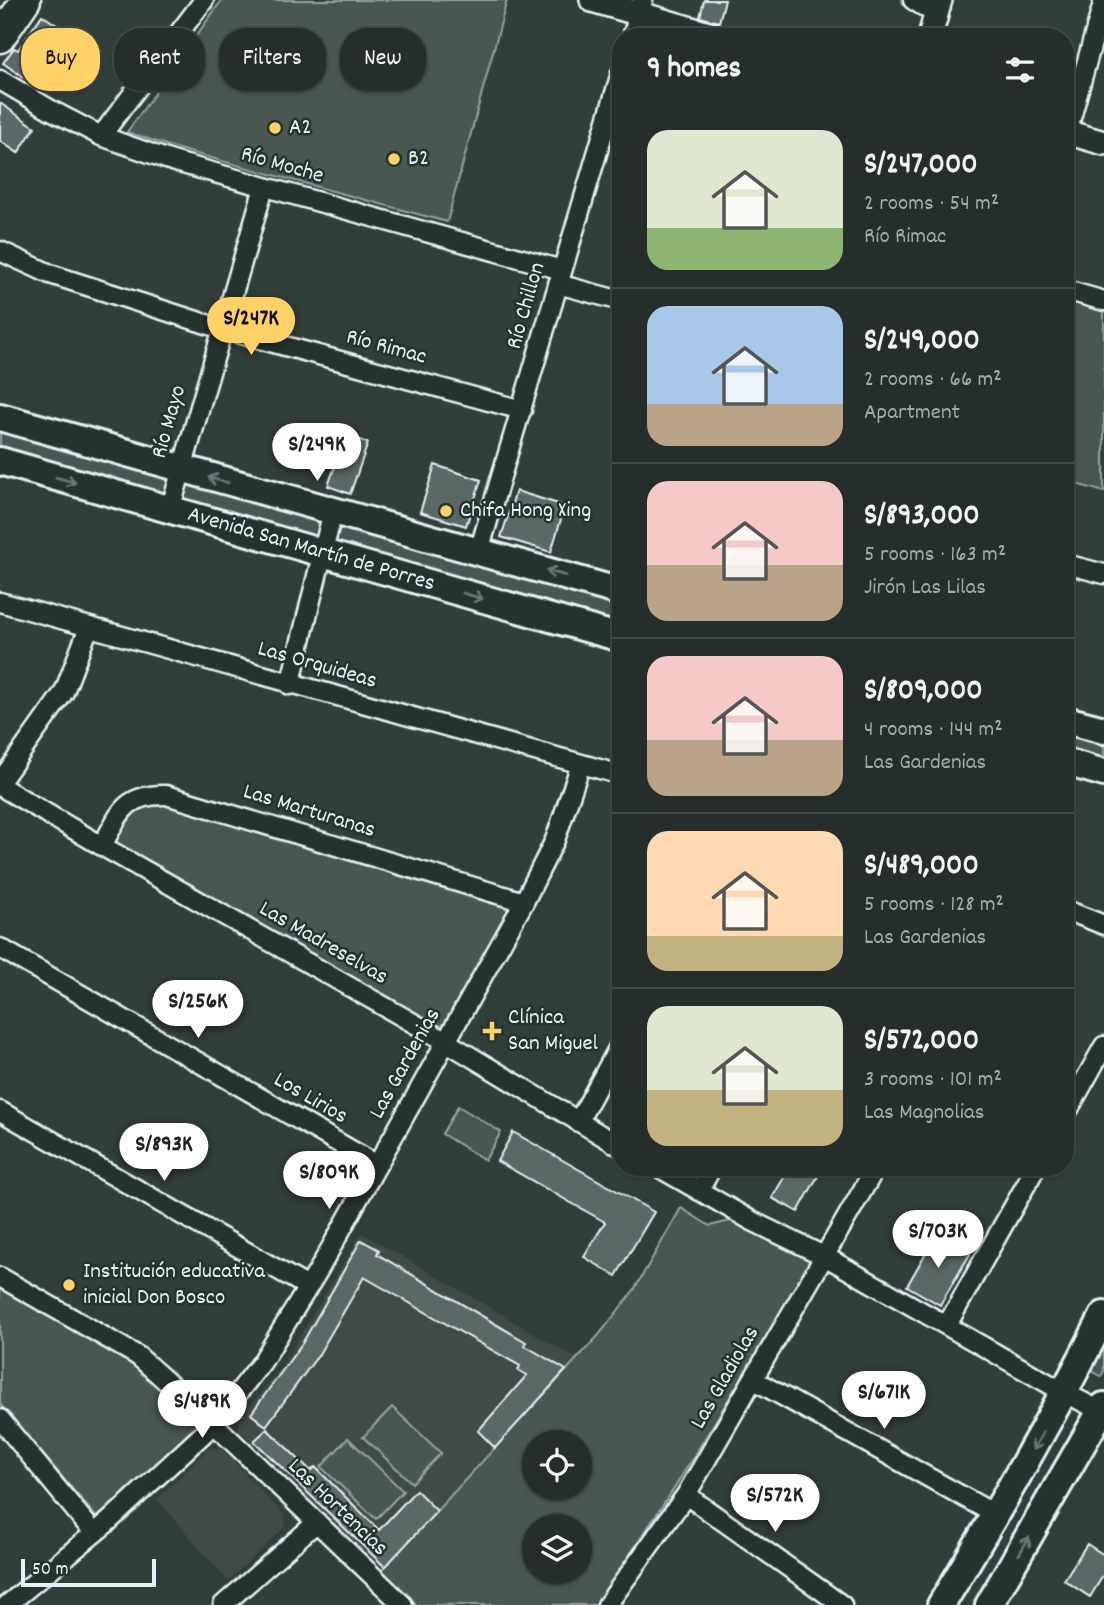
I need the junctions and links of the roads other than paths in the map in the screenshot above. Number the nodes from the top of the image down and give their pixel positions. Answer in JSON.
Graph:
{"nodes":[{"id":1,"x":26,"y":0,"type":"edge"},
{"id":2,"x":204,"y":0,"type":"edge"},
{"id":3,"x":592,"y":0,"type":"edge"},
{"id":4,"x":913,"y":0,"type":"edge"},
{"id":5,"x":1104,"y":0,"type":"edge"},
{"id":6,"x":641,"y":7,"type":"edge"},
{"id":7,"x":938,"y":7,"type":"edge"},
{"id":8,"x":635,"y":28,"type":"edge"},
{"id":9,"x":696,"y":28,"type":"edge"},
{"id":10,"x":932,"y":28,"type":"edge"},
{"id":11,"x":0,"y":38,"type":"edge"},
{"id":12,"x":0,"y":80,"type":"edge"},
{"id":13,"x":612,"y":103,"type":"edge"},
{"id":14,"x":1074,"y":105,"type":"edge"},
{"id":15,"x":1074,"y":135,"type":"edge"},
{"id":16,"x":102,"y":136,"type":"junction"},
{"id":17,"x":1104,"y":143,"type":"edge"},
{"id":18,"x":264,"y":187,"type":"junction"},
{"id":19,"x":0,"y":251,"type":"edge"},
{"id":20,"x":560,"y":277,"type":"junction"},
{"id":21,"x":1074,"y":292,"type":"edge"},
{"id":22,"x":612,"y":297,"type":"edge"},
{"id":23,"x":1104,"y":301,"type":"edge"},
{"id":24,"x":222,"y":329,"type":"junction"},
{"id":25,"x":522,"y":410,"type":"junction"},
{"id":26,"x":0,"y":417,"type":"edge"},
{"id":27,"x":0,"y":461,"type":"edge"},
{"id":28,"x":181,"y":470,"type":"junction"},
{"id":29,"x":170,"y":510,"type":"junction"},
{"id":30,"x":333,"y":511,"type":"junction"},
{"id":31,"x":479,"y":551,"type":"junction"},
{"id":32,"x":321,"y":553,"type":"junction"},
{"id":33,"x":1074,"y":566,"type":"edge"},
{"id":34,"x":1104,"y":573,"type":"edge"},
{"id":35,"x":612,"y":583,"type":"edge"},
{"id":36,"x":0,"y":602,"type":"edge"},
{"id":37,"x":89,"y":627,"type":"junction"},
{"id":38,"x":612,"y":635,"type":"edge"},
{"id":39,"x":290,"y":685,"type":"junction"},
{"id":40,"x":1074,"y":722,"type":"edge"},
{"id":41,"x":1104,"y":730,"type":"edge"},
{"id":42,"x":581,"y":764,"type":"junction"},
{"id":43,"x":1074,"y":764,"type":"edge"},
{"id":44,"x":612,"y":773,"type":"edge"},
{"id":45,"x":1104,"y":773,"type":"edge"},
{"id":46,"x":0,"y":784,"type":"edge"},
{"id":47,"x":102,"y":846,"type":"junction"},
{"id":48,"x":524,"y":902,"type":"junction"},
{"id":49,"x":1074,"y":912,"type":"edge"},
{"id":50,"x":1104,"y":925,"type":"edge"},
{"id":51,"x":0,"y":948,"type":"edge"},
{"id":52,"x":445,"y":1041,"type":"junction"},
{"id":53,"x":1104,"y":1046,"type":"edge"},
{"id":54,"x":612,"y":1060,"type":"edge"},
{"id":55,"x":1074,"y":1100,"type":"edge"},
{"id":56,"x":0,"y":1111,"type":"edge"},
{"id":57,"x":578,"y":1122,"type":"junction"},
{"id":58,"x":612,"y":1142,"type":"edge"},
{"id":59,"x":377,"y":1166,"type":"junction"},
{"id":60,"x":673,"y":1176,"type":"edge"},
{"id":61,"x":707,"y":1176,"type":"edge"},
{"id":62,"x":871,"y":1176,"type":"edge"},
{"id":63,"x":1031,"y":1176,"type":"edge"},
{"id":64,"x":699,"y":1191,"type":"junction"},
{"id":65,"x":826,"y":1257,"type":"junction"},
{"id":66,"x":0,"y":1277,"type":"edge"},
{"id":67,"x":308,"y":1287,"type":"junction"},
{"id":68,"x":1104,"y":1315,"type":"edge"},
{"id":69,"x":947,"y":1325,"type":"junction"},
{"id":70,"x":754,"y":1380,"type":"junction"},
{"id":71,"x":1065,"y":1393,"type":"junction"},
{"id":72,"x":1103,"y":1408,"type":"edge"},
{"id":73,"x":0,"y":1419,"type":"edge"},
{"id":74,"x":214,"y":1424,"type":"junction"},
{"id":75,"x":686,"y":1495,"type":"junction"},
{"id":76,"x":996,"y":1515,"type":"junction"},
{"id":77,"x":317,"y":1522,"type":"junction"},
{"id":78,"x":94,"y":1533,"type":"junction"},
{"id":79,"x":7,"y":1605,"type":"edge"},
{"id":80,"x":223,"y":1605,"type":"edge"},
{"id":81,"x":403,"y":1605,"type":"edge"},
{"id":82,"x":607,"y":1605,"type":"edge"},
{"id":83,"x":842,"y":1605,"type":"edge"},
{"id":84,"x":941,"y":1605,"type":"edge"},
{"id":85,"x":989,"y":1605,"type":"edge"}],
"edges":[{"from":1,"to":11,"type":"main road"},
{"from":2,"to":16,"type":"street"},
{"from":3,"to":6,"type":"street"},
{"from":4,"to":7,"type":"street"},
{"from":5,"to":14,"type":"street"},
{"from":6,"to":8,"type":"street"},
{"from":6,"to":9,"type":"street"},
{"from":7,"to":10,"type":"street"},
{"from":12,"to":16,"type":"street","name":"Río Moche"},
{"from":13,"to":20,"type":"street","name":"Río Chillon"},
{"from":15,"to":17,"type":"street"},
{"from":16,"to":18,"type":"street","name":"Río Moche"},
{"from":18,"to":20,"type":"street","name":"Río Moche"},
{"from":18,"to":24,"type":"street","name":"Río Mayo"},
{"from":19,"to":24,"type":"street","name":"Río Rimac"},
{"from":20,"to":22,"type":"street","name":"Río Moche"},
{"from":20,"to":25,"type":"street","name":"Río Chillon"},
{"from":21,"to":23,"type":"street"},
{"from":24,"to":25,"type":"street","name":"Río Rimac"},
{"from":24,"to":28,"type":"street","name":"Río Mayo"},
{"from":25,"to":31,"type":"street","name":"Río Chillon"},
{"from":26,"to":28,"type":"main road","name":"Avenida San Martín de Porres"},
{"from":27,"to":29,"type":"main road","name":"Avenida San Martín de Porres","one_way":true},
{"from":28,"to":29,"type":"street","name":"Río Mayo"},
{"from":30,"to":28,"type":"main road","name":"Avenida San Martín de Porres","one_way":true},
{"from":29,"to":32,"type":"main road","name":"Avenida San Martín de Porres"},
{"from":30,"to":31,"type":"main road","name":"Avenida San Martín de Porres"},
{"from":30,"to":32,"type":"street"},
{"from":35,"to":31,"type":"main road","name":"Avenida San Martín de Porres","one_way":true},
{"from":32,"to":38,"type":"main road","name":"Avenida San Martín de Porres","one_way":true},
{"from":32,"to":39,"type":"street"},
{"from":33,"to":34,"type":"street"},
{"from":36,"to":37,"type":"street","name":"Las Orquideas"},
{"from":37,"to":39,"type":"street","name":"Las Orquideas"},
{"from":37,"to":46,"type":"street"},
{"from":39,"to":42,"type":"street","name":"Las Orquideas"},
{"from":40,"to":41,"type":"main road"},
{"from":42,"to":44,"type":"street","name":"Las Orquideas"},
{"from":42,"to":48,"type":"street","name":"Las Gardenias"},
{"from":43,"to":45,"type":"main road"},
{"from":46,"to":47,"type":"street","name":"Las Madreselvas"},
{"from":47,"to":48,"type":"street","name":"Las Marturanas"},
{"from":47,"to":52,"type":"street","name":"Las Madreselvas"},
{"from":48,"to":52,"type":"street","name":"Las Gardenias"},
{"from":49,"to":50,"type":"street"},
{"from":51,"to":59,"type":"street","name":"Los Lirios"},
{"from":52,"to":57,"type":"street","name":"Las Madreselvas"},
{"from":52,"to":59,"type":"street","name":"Las Gardenias"},
{"from":53,"to":55,"type":"street"},
{"from":54,"to":57,"type":"street"},
{"from":56,"to":67,"type":"street"},
{"from":57,"to":58,"type":"street","name":"Las Madreselvas"},
{"from":59,"to":67,"type":"street","name":"Las Gardenias"},
{"from":60,"to":64,"type":"street"},
{"from":61,"to":64,"type":"street"},
{"from":62,"to":65,"type":"street","name":"Las Gladiolas"},
{"from":63,"to":69,"type":"street"},
{"from":64,"to":65,"type":"street"},
{"from":65,"to":69,"type":"street"},
{"from":65,"to":70,"type":"street","name":"Las Gladiolas"},
{"from":66,"to":74,"type":"street","name":"Las Hortencias"},
{"from":67,"to":74,"type":"street","name":"Las Gardenias"},
{"from":68,"to":71,"type":"main road"},
{"from":69,"to":71,"type":"street"},
{"from":70,"to":75,"type":"street","name":"Las Gladiolas"},
{"from":70,"to":76,"type":"street"},
{"from":71,"to":72,"type":"street"},
{"from":71,"to":76,"type":"main road","one_way":true},
{"from":85,"to":72,"type":"main road","one_way":true},
{"from":73,"to":78,"type":"street"},
{"from":74,"to":77,"type":"street","name":"Las Hortencias"},
{"from":74,"to":78,"type":"street","name":"Las Gardenias"},
{"from":75,"to":82,"type":"street","name":"Las Gladiolas"},
{"from":75,"to":83,"type":"street"},
{"from":76,"to":84,"type":"main road"},
{"from":77,"to":80,"type":"street"},
{"from":77,"to":81,"type":"street","name":"Las Hortencias"},
{"from":78,"to":79,"type":"street","name":"Las Gardenias"}]}
